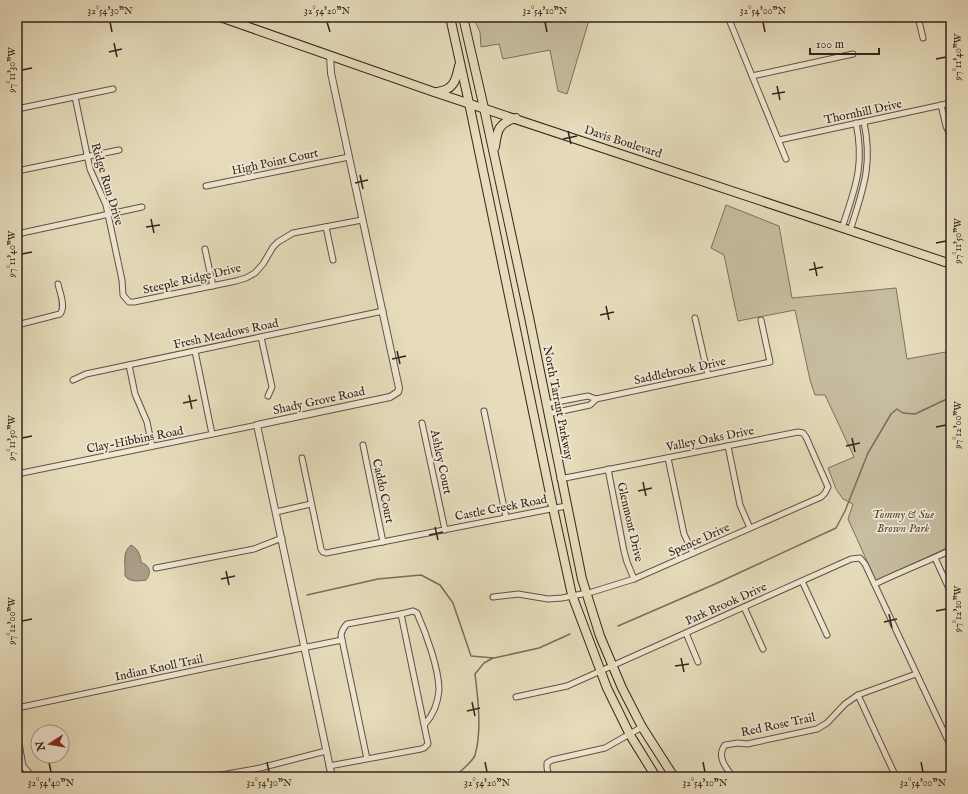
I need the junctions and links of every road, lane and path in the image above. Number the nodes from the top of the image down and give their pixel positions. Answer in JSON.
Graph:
{"nodes":[{"id":1,"x":220,"y":17,"type":"edge"},
{"id":2,"x":450,"y":17,"type":"edge"},
{"id":3,"x":463,"y":17,"type":"edge"},
{"id":4,"x":728,"y":17,"type":"edge"},
{"id":5,"x":918,"y":17,"type":"edge"},
{"id":6,"x":923,"y":38,"type":"dead end"},
{"id":7,"x":853,"y":54,"type":"dead end"},
{"id":8,"x":330,"y":55,"type":"junction"},
{"id":9,"x":460,"y":63,"type":"junction"},
{"id":10,"x":752,"y":76,"type":"junction"},
{"id":11,"x":113,"y":89,"type":"dead end"},
{"id":12,"x":434,"y":92,"type":"junction"},
{"id":13,"x":75,"y":97,"type":"junction"},
{"id":14,"x":469,"y":103,"type":"junction"},
{"id":15,"x":951,"y":103,"type":"edge"},
{"id":16,"x":941,"y":105,"type":"junction"},
{"id":17,"x":484,"y":108,"type":"junction"},
{"id":18,"x":17,"y":109,"type":"edge"},
{"id":19,"x":516,"y":118,"type":"junction"},
{"id":20,"x":864,"y":122,"type":"junction"},
{"id":21,"x":856,"y":123,"type":"junction"},
{"id":22,"x":951,"y":137,"type":"edge"},
{"id":23,"x":779,"y":140,"type":"junction"},
{"id":24,"x":119,"y":150,"type":"dead end"},
{"id":25,"x":87,"y":156,"type":"junction"},
{"id":26,"x":494,"y":156,"type":"junction"},
{"id":27,"x":349,"y":157,"type":"junction"},
{"id":28,"x":786,"y":159,"type":"dead end"},
{"id":29,"x":17,"y":171,"type":"edge"},
{"id":30,"x":206,"y":186,"type":"dead end"},
{"id":31,"x":142,"y":208,"type":"dead end"},
{"id":32,"x":108,"y":215,"type":"junction"},
{"id":33,"x":362,"y":220,"type":"junction"},
{"id":34,"x":326,"y":227,"type":"junction"},
{"id":35,"x":846,"y":229,"type":"junction"},
{"id":36,"x":17,"y":234,"type":"edge"},
{"id":37,"x":206,"y":250,"type":"dead end"},
{"id":38,"x":333,"y":260,"type":"dead end"},
{"id":39,"x":951,"y":264,"type":"edge"},
{"id":40,"x":58,"y":284,"type":"dead end"},
{"id":41,"x":213,"y":286,"type":"junction"},
{"id":42,"x":126,"y":300,"type":"joint"},
{"id":43,"x":383,"y":311,"type":"junction"},
{"id":44,"x":529,"y":317,"type":"junction"},
{"id":45,"x":695,"y":318,"type":"dead end"},
{"id":46,"x":514,"y":320,"type":"junction"},
{"id":47,"x":761,"y":320,"type":"dead end"},
{"id":48,"x":17,"y":325,"type":"edge"},
{"id":49,"x":262,"y":337,"type":"junction"},
{"id":50,"x":195,"y":351,"type":"junction"},
{"id":51,"x":129,"y":365,"type":"junction"},
{"id":52,"x":708,"y":375,"type":"junction"},
{"id":53,"x":73,"y":380,"type":"dead end"},
{"id":54,"x":268,"y":396,"type":"dead end"},
{"id":55,"x":575,"y":399,"type":"junction"},
{"id":56,"x":596,"y":399,"type":"junction"},
{"id":57,"x":546,"y":404,"type":"junction"},
{"id":58,"x":577,"y":408,"type":"junction"},
{"id":59,"x":484,"y":411,"type":"dead end"},
{"id":60,"x":548,"y":414,"type":"junction"},
{"id":61,"x":422,"y":422,"type":"dead end"},
{"id":62,"x":257,"y":425,"type":"junction"},
{"id":63,"x":212,"y":434,"type":"junction"},
{"id":64,"x":538,"y":436,"type":"junction"},
{"id":65,"x":363,"y":445,"type":"dead end"},
{"id":66,"x":152,"y":446,"type":"junction"},
{"id":67,"x":728,"y":446,"type":"junction"},
{"id":68,"x":302,"y":458,"type":"dead end"},
{"id":69,"x":668,"y":458,"type":"junction"},
{"id":70,"x":608,"y":469,"type":"junction"},
{"id":71,"x":17,"y":474,"type":"edge"},
{"id":72,"x":560,"y":479,"type":"junction"},
{"id":73,"x":827,"y":490,"type":"joint"},
{"id":74,"x":311,"y":504,"type":"junction"},
{"id":75,"x":566,"y":506,"type":"junction"},
{"id":76,"x":553,"y":508,"type":"junction"},
{"id":77,"x":276,"y":512,"type":"junction"},
{"id":78,"x":506,"y":517,"type":"junction"},
{"id":79,"x":750,"y":528,"type":"junction"},
{"id":80,"x":445,"y":530,"type":"junction"},
{"id":81,"x":282,"y":538,"type":"junction"},
{"id":82,"x":383,"y":542,"type":"junction"},
{"id":83,"x":951,"y":550,"type":"edge"},
{"id":84,"x":693,"y":554,"type":"junction"},
{"id":85,"x":935,"y":558,"type":"junction"},
{"id":86,"x":156,"y":568,"type":"dead end"},
{"id":87,"x":634,"y":579,"type":"junction"},
{"id":88,"x":802,"y":581,"type":"junction"},
{"id":89,"x":875,"y":584,"type":"junction"},
{"id":90,"x":586,"y":593,"type":"junction"},
{"id":91,"x":951,"y":593,"type":"edge"},
{"id":92,"x":572,"y":595,"type":"junction"},
{"id":93,"x":493,"y":597,"type":"dead end"},
{"id":94,"x":744,"y":607,"type":"junction"},
{"id":95,"x":401,"y":614,"type":"junction"},
{"id":96,"x":686,"y":633,"type":"junction"},
{"id":97,"x":827,"y":635,"type":"dead end"},
{"id":98,"x":342,"y":640,"type":"junction"},
{"id":99,"x":304,"y":648,"type":"junction"},
{"id":100,"x":763,"y":649,"type":"dead end"},
{"id":101,"x":698,"y":662,"type":"dead end"},
{"id":102,"x":612,"y":665,"type":"junction"},
{"id":103,"x":600,"y":670,"type":"junction"},
{"id":104,"x":916,"y":674,"type":"junction"},
{"id":105,"x":858,"y":695,"type":"junction"},
{"id":106,"x":516,"y":697,"type":"dead end"},
{"id":107,"x":17,"y":708,"type":"edge"},
{"id":108,"x":425,"y":724,"type":"junction"},
{"id":109,"x":642,"y":727,"type":"junction"},
{"id":110,"x":17,"y":732,"type":"edge"},
{"id":111,"x":630,"y":735,"type":"junction"},
{"id":112,"x":951,"y":747,"type":"edge"},
{"id":113,"x":326,"y":751,"type":"junction"},
{"id":114,"x":367,"y":759,"type":"junction"},
{"id":115,"x":329,"y":766,"type":"junction"},
{"id":116,"x":31,"y":777,"type":"edge"},
{"id":117,"x":210,"y":777,"type":"edge"},
{"id":118,"x":332,"y":777,"type":"edge"},
{"id":119,"x":549,"y":777,"type":"edge"},
{"id":120,"x":656,"y":777,"type":"edge"},
{"id":121,"x":674,"y":777,"type":"edge"},
{"id":122,"x":733,"y":777,"type":"edge"},
{"id":123,"x":896,"y":777,"type":"edge"}],
"edges":[{"from":1,"to":8,"type":"main road","name":"Davis Boulevard"},
{"from":2,"to":9,"type":"main road"},
{"from":3,"to":17,"type":"main road","name":"North Tarrant Parkway"},
{"from":4,"to":10,"type":"street"},
{"from":5,"to":6,"type":"street"},
{"from":7,"to":10,"type":"street"},
{"from":8,"to":12,"type":"main road","name":"Davis Boulevard"},
{"from":8,"to":27,"type":"street","name":"Shady Grove Road"},
{"from":9,"to":12,"type":"main road"},
{"from":9,"to":14,"type":"main road"},
{"from":10,"to":23,"type":"street"},
{"from":11,"to":13,"type":"street"},
{"from":12,"to":14,"type":"main road","name":"Davis Boulevard"},
{"from":13,"to":18,"type":"street"},
{"from":13,"to":25,"type":"street","name":"Ridge Run Drive"},
{"from":14,"to":17,"type":"main road","name":"Davis Boulevard"},
{"from":14,"to":46,"type":"main road"},
{"from":15,"to":16,"type":"street","name":"Thornhill Drive"},
{"from":16,"to":20,"type":"street","name":"Thornhill Drive"},
{"from":16,"to":22,"type":"street"},
{"from":17,"to":19,"type":"main road","name":"Davis Boulevard"},
{"from":17,"to":26,"type":"main road","name":"North Tarrant Parkway"},
{"from":19,"to":26,"type":"main road"},
{"from":19,"to":35,"type":"main road","name":"Davis Boulevard"},
{"from":20,"to":21,"type":"street","name":"Thornhill Drive"},
{"from":20,"to":35,"type":"street"},
{"from":21,"to":23,"type":"street","name":"Thornhill Drive"},
{"from":21,"to":35,"type":"street"},
{"from":23,"to":28,"type":"street"},
{"from":24,"to":25,"type":"street"},
{"from":25,"to":29,"type":"street"},
{"from":25,"to":32,"type":"street","name":"Ridge Run Drive"},
{"from":26,"to":44,"type":"main road","name":"North Tarrant Parkway"},
{"from":27,"to":30,"type":"street","name":"High Point Court"},
{"from":27,"to":33,"type":"street","name":"Shady Grove Road"},
{"from":31,"to":32,"type":"street"},
{"from":32,"to":36,"type":"street"},
{"from":32,"to":42,"type":"street","name":"Ridge Run Drive"},
{"from":33,"to":34,"type":"street","name":"Steeple Ridge Drive"},
{"from":33,"to":43,"type":"street","name":"Shady Grove Road"},
{"from":34,"to":38,"type":"street"},
{"from":34,"to":41,"type":"street","name":"Steeple Ridge Drive"},
{"from":35,"to":39,"type":"main road","name":"Davis Boulevard"},
{"from":37,"to":41,"type":"street"},
{"from":40,"to":48,"type":"street"},
{"from":41,"to":42,"type":"street","name":"Steeple Ridge Drive"},
{"from":43,"to":49,"type":"street","name":"Fresh Meadows Road"},
{"from":43,"to":62,"type":"street","name":"Shady Grove Road"},
{"from":44,"to":46,"type":"main road"},
{"from":44,"to":57,"type":"main road","name":"North Tarrant Parkway"},
{"from":45,"to":52,"type":"street"},
{"from":46,"to":64,"type":"main road"},
{"from":47,"to":52,"type":"street","name":"Saddlebrook Drive"},
{"from":49,"to":50,"type":"street","name":"Fresh Meadows Road"},
{"from":49,"to":54,"type":"street"},
{"from":50,"to":51,"type":"street","name":"Fresh Meadows Road"},
{"from":50,"to":63,"type":"street"},
{"from":51,"to":53,"type":"street","name":"Fresh Meadows Road"},
{"from":51,"to":66,"type":"street"},
{"from":52,"to":56,"type":"street","name":"Saddlebrook Drive"},
{"from":55,"to":56,"type":"street","name":"Saddlebrook Drive"},
{"from":55,"to":57,"type":"street","name":"Saddlebrook Drive"},
{"from":55,"to":58,"type":"street"},
{"from":56,"to":58,"type":"street","name":"Saddlebrook Drive"},
{"from":57,"to":60,"type":"main road","name":"North Tarrant Parkway"},
{"from":58,"to":60,"type":"street","name":"Saddlebrook Drive"},
{"from":59,"to":78,"type":"street"},
{"from":60,"to":72,"type":"main road","name":"North Tarrant Parkway"},
{"from":61,"to":80,"type":"street","name":"Ashley Court"},
{"from":62,"to":63,"type":"street","name":"Clay-Hibbins Road"},
{"from":62,"to":77,"type":"street"},
{"from":63,"to":66,"type":"street","name":"Clay-Hibbins Road"},
{"from":64,"to":72,"type":"main road"},
{"from":64,"to":76,"type":"main road"},
{"from":65,"to":82,"type":"street","name":"Caddo Court"},
{"from":66,"to":71,"type":"street","name":"Clay-Hibbins Road"},
{"from":67,"to":69,"type":"street","name":"Valley Oaks Drive"},
{"from":67,"to":73,"type":"street","name":"Valley Oaks Drive"},
{"from":67,"to":79,"type":"street"},
{"from":68,"to":74,"type":"street"},
{"from":69,"to":70,"type":"street","name":"Valley Oaks Drive"},
{"from":69,"to":84,"type":"street"},
{"from":70,"to":72,"type":"street","name":"Valley Oaks Drive"},
{"from":70,"to":87,"type":"street","name":"Glenmont Drive"},
{"from":72,"to":75,"type":"main road","name":"North Tarrant Parkway"},
{"from":73,"to":79,"type":"street","name":"Spence Drive"},
{"from":74,"to":77,"type":"street"},
{"from":74,"to":82,"type":"street","name":"Castle Creek Road"},
{"from":75,"to":76,"type":"street","name":"Castle Creek Road"},
{"from":75,"to":90,"type":"main road","name":"North Tarrant Parkway"},
{"from":76,"to":78,"type":"street","name":"Castle Creek Road"},
{"from":76,"to":92,"type":"main road"},
{"from":77,"to":81,"type":"street"},
{"from":78,"to":80,"type":"street","name":"Castle Creek Road"},
{"from":79,"to":84,"type":"street","name":"Spence Drive"},
{"from":80,"to":82,"type":"street","name":"Castle Creek Road"},
{"from":81,"to":86,"type":"street"},
{"from":81,"to":99,"type":"street"},
{"from":83,"to":85,"type":"street"},
{"from":84,"to":87,"type":"street","name":"Spence Drive"},
{"from":85,"to":89,"type":"street"},
{"from":85,"to":91,"type":"street"},
{"from":87,"to":90,"type":"street","name":"Spence Drive"},
{"from":88,"to":89,"type":"street","name":"Park Brook Drive"},
{"from":88,"to":94,"type":"street","name":"Park Brook Drive"},
{"from":88,"to":97,"type":"street"},
{"from":89,"to":104,"type":"street"},
{"from":90,"to":92,"type":"street","name":"Spence Drive"},
{"from":90,"to":102,"type":"main road","name":"North Tarrant Parkway"},
{"from":92,"to":93,"type":"street","name":"Spence Drive"},
{"from":92,"to":103,"type":"main road"},
{"from":94,"to":96,"type":"street","name":"Park Brook Drive"},
{"from":94,"to":100,"type":"street"},
{"from":95,"to":98,"type":"street"},
{"from":95,"to":108,"type":"street"},
{"from":95,"to":108,"type":"street"},
{"from":96,"to":101,"type":"street"},
{"from":96,"to":102,"type":"street","name":"Park Brook Drive"},
{"from":98,"to":99,"type":"street","name":"Indian Knoll Trail"},
{"from":98,"to":114,"type":"street"},
{"from":99,"to":107,"type":"street","name":"Indian Knoll Trail"},
{"from":99,"to":113,"type":"street"},
{"from":102,"to":103,"type":"street","name":"Park Brook Drive"},
{"from":102,"to":109,"type":"main road","name":"North Tarrant Parkway"},
{"from":103,"to":106,"type":"street","name":"Park Brook Drive"},
{"from":103,"to":111,"type":"main road"},
{"from":104,"to":105,"type":"street","name":"Red Rose Trail"},
{"from":104,"to":112,"type":"street"},
{"from":105,"to":122,"type":"street","name":"Red Rose Trail"},
{"from":105,"to":123,"type":"street"},
{"from":108,"to":114,"type":"street"},
{"from":109,"to":111,"type":"street"},
{"from":109,"to":121,"type":"main road","name":"North Tarrant Parkway"},
{"from":110,"to":116,"type":"street"},
{"from":111,"to":119,"type":"street"},
{"from":111,"to":120,"type":"main road"},
{"from":113,"to":115,"type":"street"},
{"from":113,"to":117,"type":"street"},
{"from":114,"to":115,"type":"street"},
{"from":115,"to":118,"type":"street"}]}
